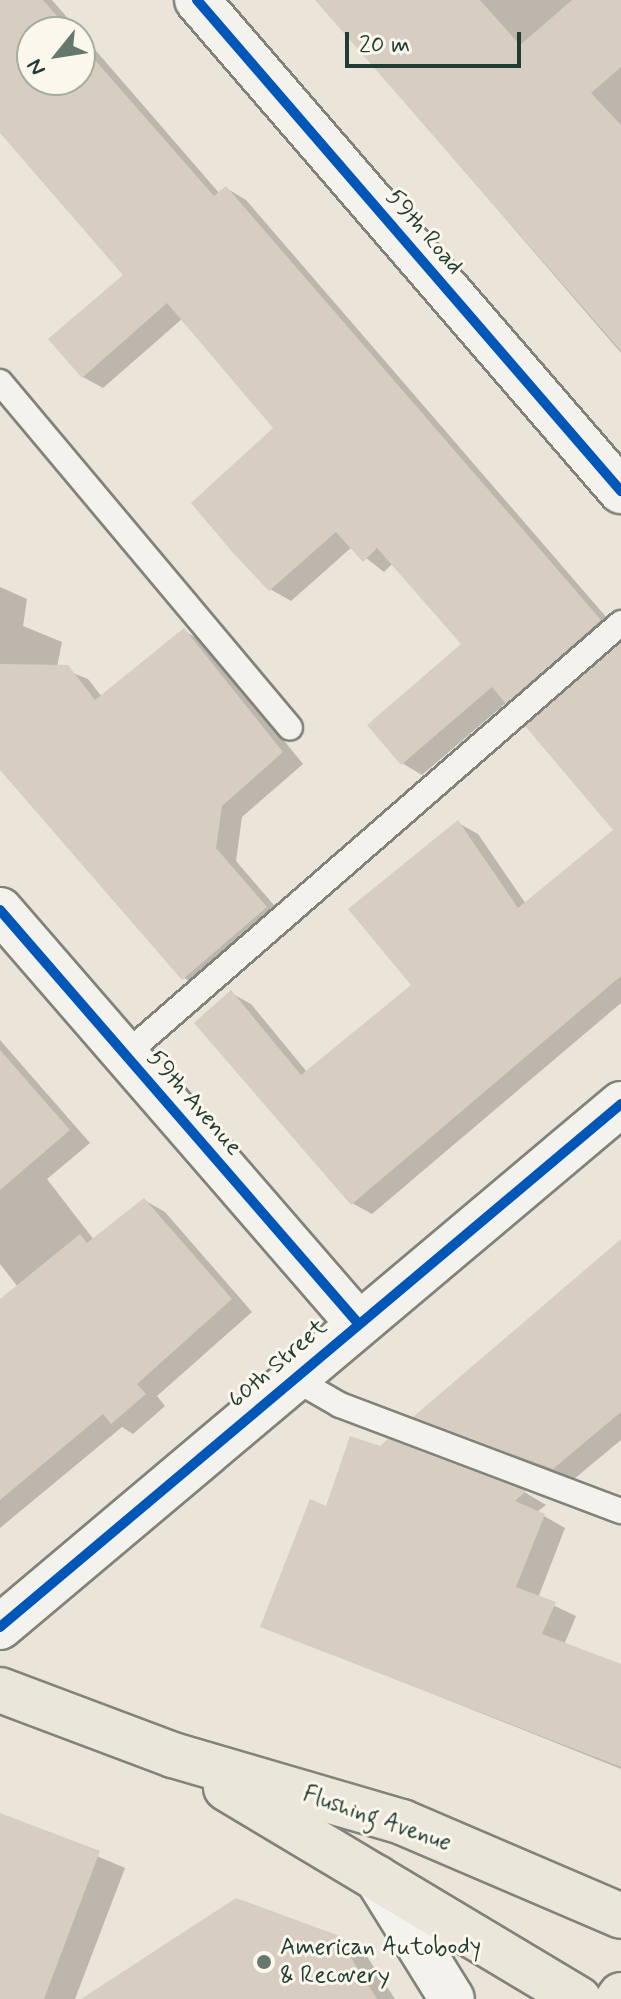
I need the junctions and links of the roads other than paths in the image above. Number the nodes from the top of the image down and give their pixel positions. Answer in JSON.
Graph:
{"nodes":[{"id":1,"x":197,"y":0,"type":"edge"},
{"id":2,"x":0,"y":382,"type":"edge"},
{"id":3,"x":621,"y":491,"type":"edge"},
{"id":4,"x":621,"y":623,"type":"edge"},
{"id":5,"x":290,"y":727,"type":"dead end"},
{"id":6,"x":0,"y":910,"type":"edge"},
{"id":7,"x":125,"y":1055,"type":"junction"},
{"id":8,"x":621,"y":1104,"type":"edge"},
{"id":9,"x":357,"y":1322,"type":"junction"},
{"id":10,"x":293,"y":1378,"type":"junction"},
{"id":11,"x":621,"y":1511,"type":"edge"},
{"id":12,"x":0,"y":1627,"type":"edge"},
{"id":13,"x":0,"y":1690,"type":"edge"},
{"id":14,"x":173,"y":1755,"type":"junction"},
{"id":15,"x":377,"y":1878,"type":"junction"},
{"id":16,"x":621,"y":1916,"type":"edge"},
{"id":17,"x":452,"y":1999,"type":"edge"},
{"id":18,"x":579,"y":1999,"type":"edge"}],
"edges":[{"from":1,"to":3,"type":"street","name":"59th Road"},
{"from":2,"to":5,"type":"lane"},
{"from":4,"to":7,"type":"lane"},
{"from":6,"to":7,"type":"street","name":"59th Avenue"},
{"from":7,"to":9,"type":"street","name":"59th Avenue"},
{"from":8,"to":9,"type":"street","name":"60th Street"},
{"from":9,"to":10,"type":"street","name":"60th Street"},
{"from":10,"to":11,"type":"lane"},
{"from":10,"to":12,"type":"street","name":"60th Street"},
{"from":13,"to":14,"type":"main road","name":"Flushing Avenue"},
{"from":14,"to":15,"type":"main road","name":"Flushing Avenue"},
{"from":14,"to":16,"type":"main road","name":"Flushing Avenue"},
{"from":15,"to":17,"type":"street"},
{"from":15,"to":18,"type":"main road","name":"Flushing Avenue"}]}
